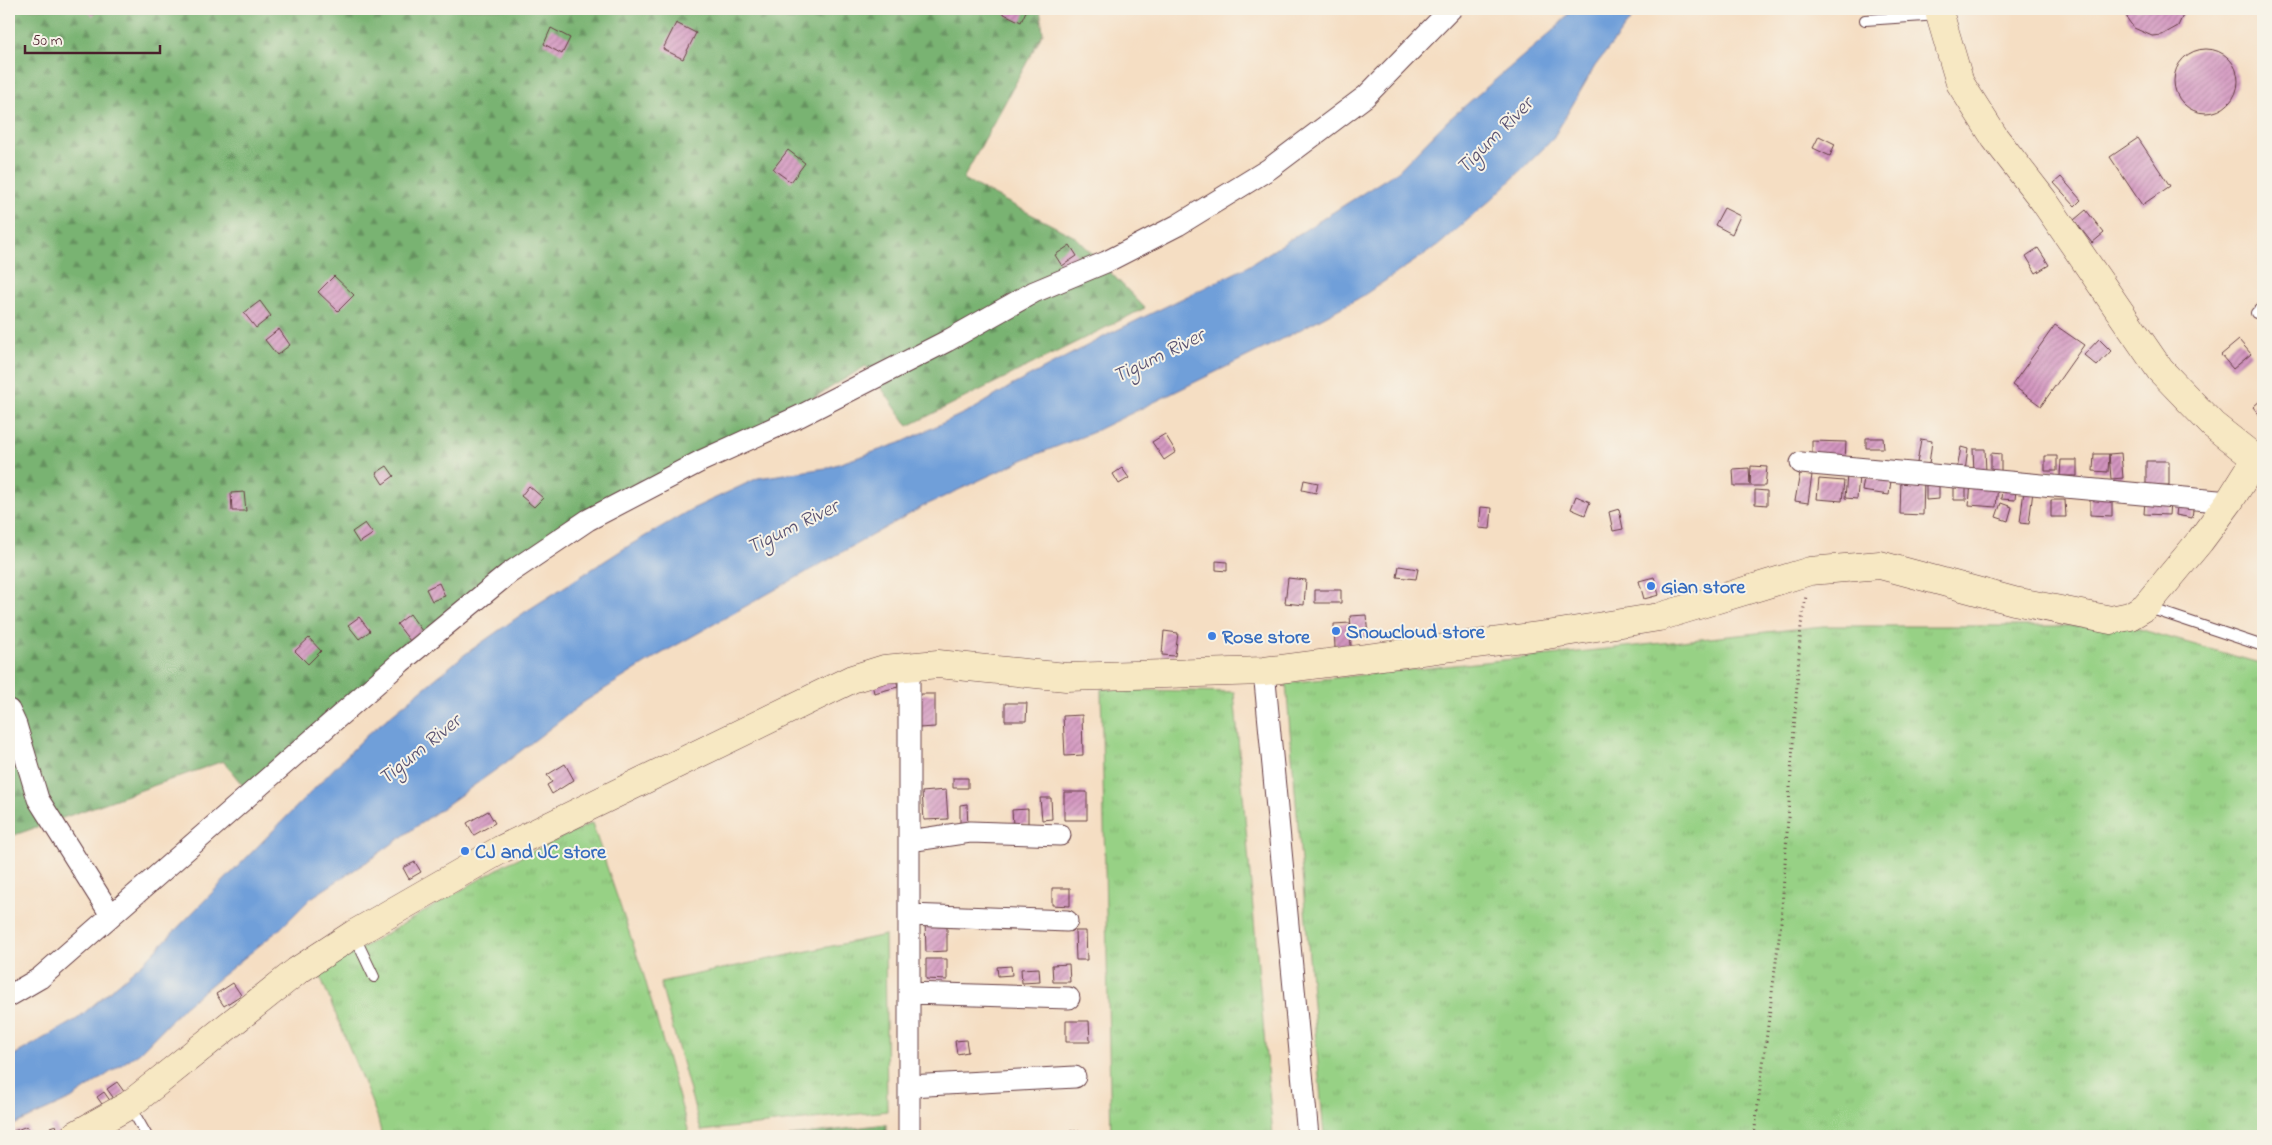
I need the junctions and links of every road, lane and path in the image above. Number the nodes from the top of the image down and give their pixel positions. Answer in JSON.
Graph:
{"nodes":[{"id":1,"x":1451,"y":9,"type":"edge"},
{"id":2,"x":1941,"y":12,"type":"edge"},
{"id":3,"x":1865,"y":20,"type":"dead end"},
{"id":4,"x":2261,"y":457,"type":"edge"},
{"id":5,"x":1801,"y":464,"type":"dead end"},
{"id":6,"x":2228,"y":502,"type":"junction"},
{"id":7,"x":1810,"y":571,"type":"junction"},
{"id":8,"x":2145,"y":607,"type":"junction"},
{"id":9,"x":2263,"y":646,"type":"edge"},
{"id":10,"x":909,"y":666,"type":"junction"},
{"id":11,"x":1264,"y":671,"type":"junction"},
{"id":12,"x":9,"y":710,"type":"edge"},
{"id":13,"x":1060,"y":835,"type":"dead end"},
{"id":14,"x":909,"y":841,"type":"junction"},
{"id":15,"x":111,"y":915,"type":"junction"},
{"id":16,"x":909,"y":915,"type":"junction"},
{"id":17,"x":1067,"y":921,"type":"dead end"},
{"id":18,"x":354,"y":934,"type":"junction"},
{"id":19,"x":374,"y":977,"type":"dead end"},
{"id":20,"x":909,"y":993,"type":"junction"},
{"id":21,"x":9,"y":996,"type":"edge"},
{"id":22,"x":1069,"y":998,"type":"dead end"},
{"id":23,"x":1075,"y":1077,"type":"dead end"},
{"id":24,"x":909,"y":1086,"type":"junction"},
{"id":25,"x":129,"y":1105,"type":"junction"},
{"id":26,"x":74,"y":1136,"type":"edge"},
{"id":27,"x":147,"y":1136,"type":"edge"},
{"id":28,"x":909,"y":1136,"type":"edge"},
{"id":29,"x":1308,"y":1136,"type":"edge"},
{"id":30,"x":1754,"y":1136,"type":"edge"}],
"edges":[{"from":1,"to":15,"type":"street"},
{"from":2,"to":3,"type":"lane"},
{"from":2,"to":4,"type":"street"},
{"from":4,"to":6,"type":"street"},
{"from":5,"to":6,"type":"street"},
{"from":6,"to":8,"type":"street"},
{"from":7,"to":8,"type":"street"},
{"from":7,"to":11,"type":"street"},
{"from":7,"to":30,"type":"path"},
{"from":8,"to":9,"type":"lane"},
{"from":10,"to":11,"type":"street"},
{"from":10,"to":14,"type":"street"},
{"from":10,"to":18,"type":"street"},
{"from":11,"to":29,"type":"street"},
{"from":12,"to":15,"type":"street"},
{"from":13,"to":14,"type":"street"},
{"from":14,"to":16,"type":"street"},
{"from":15,"to":21,"type":"street"},
{"from":16,"to":17,"type":"street"},
{"from":16,"to":20,"type":"street"},
{"from":18,"to":19,"type":"lane"},
{"from":18,"to":25,"type":"street"},
{"from":20,"to":22,"type":"street"},
{"from":20,"to":24,"type":"street"},
{"from":23,"to":24,"type":"street"},
{"from":24,"to":28,"type":"street"},
{"from":25,"to":26,"type":"street"},
{"from":25,"to":27,"type":"lane"}]}
